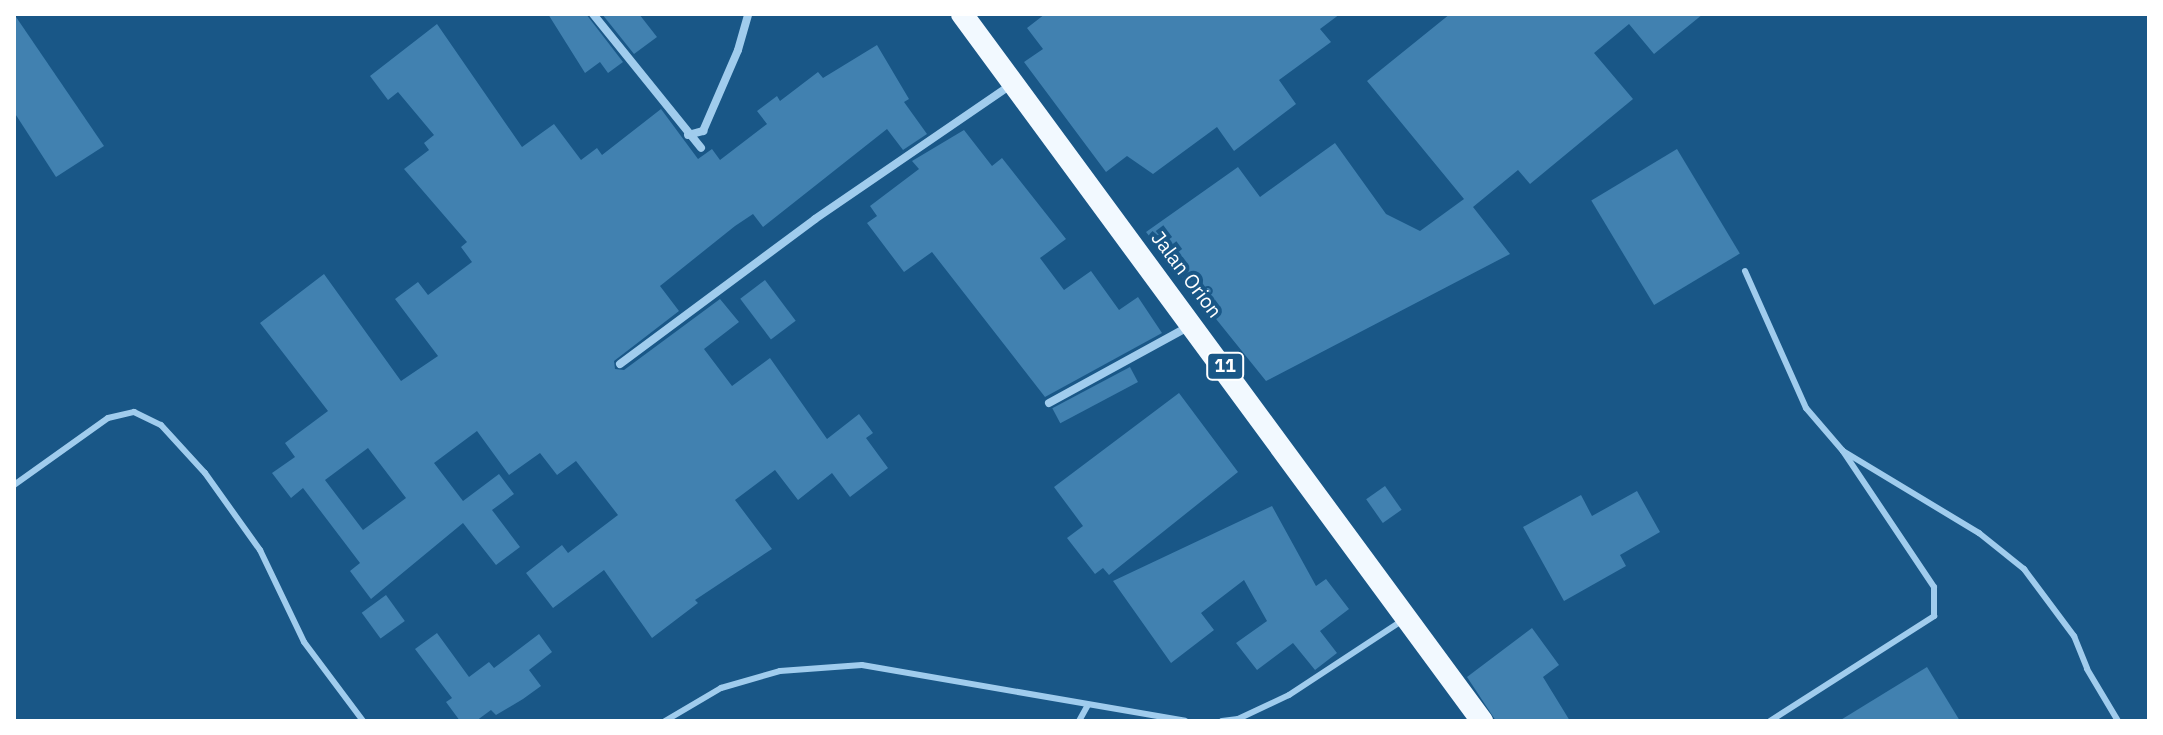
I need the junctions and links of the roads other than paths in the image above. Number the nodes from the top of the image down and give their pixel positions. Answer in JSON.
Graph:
{"nodes":[{"id":1,"x":593,"y":14,"type":"edge"},
{"id":2,"x":748,"y":14,"type":"edge"},
{"id":3,"x":962,"y":14,"type":"edge"},
{"id":4,"x":1013,"y":84,"type":"junction"},
{"id":5,"x":688,"y":135,"type":"junction"},
{"id":6,"x":701,"y":148,"type":"dead end"},
{"id":7,"x":1745,"y":271,"type":"dead end"},
{"id":8,"x":1195,"y":324,"type":"junction"},
{"id":9,"x":620,"y":364,"type":"dead end"},
{"id":10,"x":1049,"y":403,"type":"dead end"},
{"id":11,"x":1843,"y":451,"type":"junction"},
{"id":12,"x":14,"y":485,"type":"edge"},
{"id":13,"x":1407,"y":617,"type":"junction"},
{"id":14,"x":1088,"y":705,"type":"junction"},
{"id":15,"x":363,"y":721,"type":"edge"},
{"id":16,"x":665,"y":721,"type":"edge"},
{"id":17,"x":1079,"y":721,"type":"edge"},
{"id":18,"x":1185,"y":721,"type":"edge"},
{"id":19,"x":1222,"y":721,"type":"edge"},
{"id":20,"x":1482,"y":721,"type":"edge"},
{"id":21,"x":1770,"y":721,"type":"edge"},
{"id":22,"x":2118,"y":721,"type":"edge"}],
"edges":[{"from":1,"to":5,"type":"street"},
{"from":2,"to":5,"type":"street"},
{"from":3,"to":4,"type":"highway","name":"Jalan Orion","number":"11"},
{"from":4,"to":8,"type":"highway","name":"Jalan Orion","number":"11"},
{"from":4,"to":9,"type":"street"},
{"from":5,"to":6,"type":"street"},
{"from":7,"to":11,"type":"lane"},
{"from":8,"to":10,"type":"street"},
{"from":8,"to":13,"type":"highway","name":"Jalan Orion","number":"11"},
{"from":11,"to":21,"type":"lane"},
{"from":11,"to":22,"type":"lane"},
{"from":12,"to":15,"type":"lane"},
{"from":13,"to":19,"type":"lane"},
{"from":13,"to":20,"type":"highway","name":"Jalan Orion","number":"11"},
{"from":14,"to":16,"type":"lane"},
{"from":14,"to":17,"type":"lane"},
{"from":14,"to":18,"type":"lane"}]}
